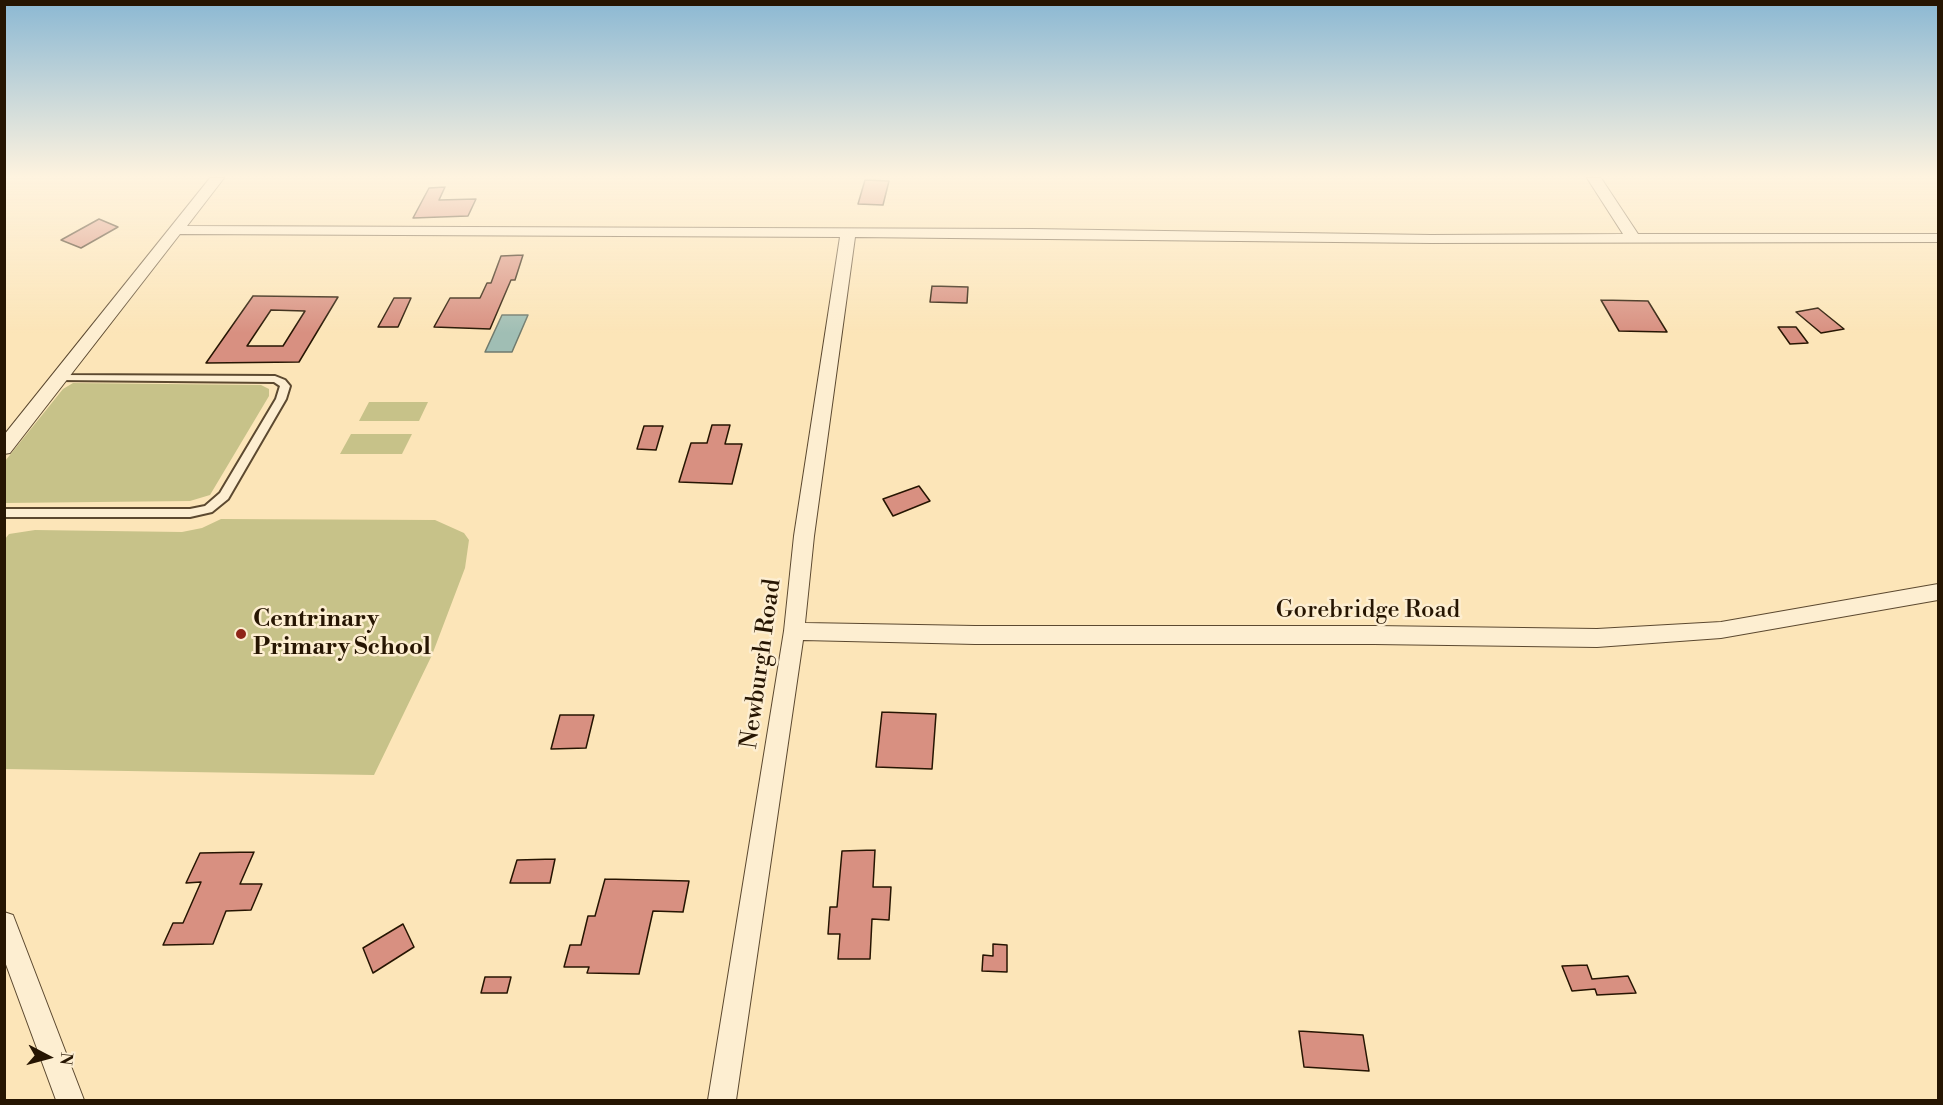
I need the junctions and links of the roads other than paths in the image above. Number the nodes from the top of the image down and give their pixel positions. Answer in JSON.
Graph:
{"nodes":[{"id":1,"x":176,"y":230,"type":"joint"},
{"id":2,"x":1628,"y":230,"type":"edge"},
{"id":3,"x":848,"y":234,"type":"junction"},
{"id":4,"x":1633,"y":238,"type":"junction"},
{"id":5,"x":1938,"y":238,"type":"edge"},
{"id":6,"x":61,"y":378,"type":"junction"},
{"id":7,"x":4,"y":448,"type":"edge"},
{"id":8,"x":4,"y":513,"type":"edge"},
{"id":9,"x":1938,"y":592,"type":"edge"},
{"id":10,"x":794,"y":632,"type":"junction"},
{"id":11,"x":4,"y":924,"type":"edge"},
{"id":12,"x":70,"y":1101,"type":"edge"},
{"id":13,"x":722,"y":1101,"type":"edge"}],
"edges":[{"from":1,"to":3,"type":"street"},
{"from":1,"to":6,"type":"street"},
{"from":2,"to":4,"type":"street"},
{"from":3,"to":4,"type":"street"},
{"from":3,"to":10,"type":"street","name":"Newburgh Road"},
{"from":4,"to":5,"type":"street"},
{"from":6,"to":7,"type":"street"},
{"from":6,"to":8,"type":"lane"},
{"from":9,"to":10,"type":"street","name":"Gorebridge Road"},
{"from":10,"to":13,"type":"street","name":"Newburgh Road"},
{"from":11,"to":12,"type":"street"}]}
